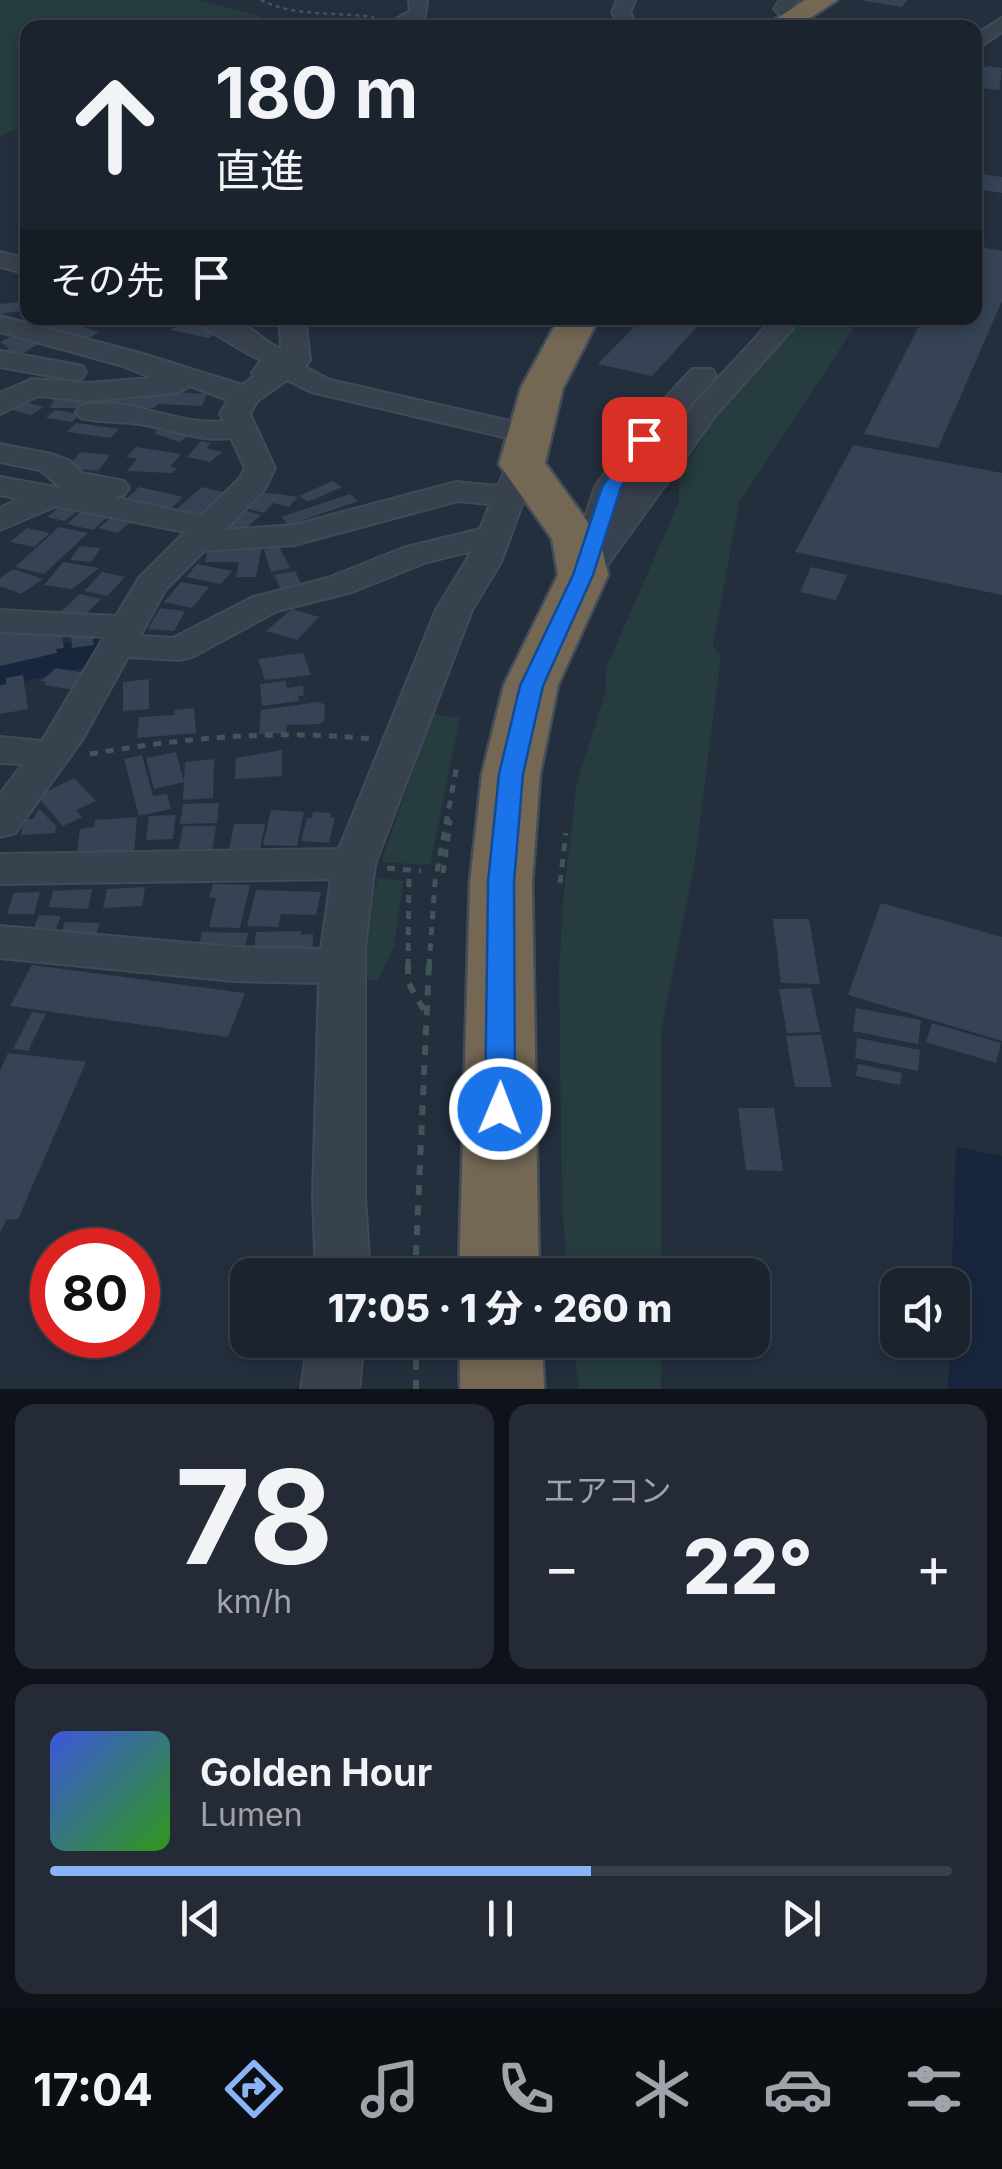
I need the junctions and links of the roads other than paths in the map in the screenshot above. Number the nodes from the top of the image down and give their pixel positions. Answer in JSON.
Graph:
{"nodes":[{"id":1,"x":418,"y":0,"type":"edge"},
{"id":2,"x":824,"y":0,"type":"edge"},
{"id":3,"x":793,"y":18,"type":"edge"},
{"id":4,"x":400,"y":20,"type":"edge"},
{"id":5,"x":1002,"y":23,"type":"edge"},
{"id":6,"x":982,"y":39,"type":"edge"},
{"id":7,"x":0,"y":324,"type":"edge"},
{"id":8,"x":221,"y":325,"type":"edge"},
{"id":9,"x":294,"y":325,"type":"edge"},
{"id":10,"x":574,"y":325,"type":"edge"},
{"id":11,"x":753,"y":325,"type":"edge"},
{"id":12,"x":781,"y":325,"type":"edge"},
{"id":13,"x":0,"y":359,"type":"edge"},
{"id":14,"x":149,"y":369,"type":"junction"},
{"id":15,"x":200,"y":381,"type":"junction"},
{"id":16,"x":262,"y":393,"type":"junction"},
{"id":17,"x":0,"y":405,"type":"edge"},
{"id":18,"x":75,"y":411,"type":"dead end"},
{"id":19,"x":0,"y":453,"type":"edge"},
{"id":20,"x":519,"y":465,"type":"junction"},
{"id":21,"x":142,"y":477,"type":"dead end"},
{"id":22,"x":1,"y":487,"type":"edge"},
{"id":23,"x":110,"y":495,"type":"junction"},
{"id":24,"x":49,"y":497,"type":"junction"},
{"id":25,"x":0,"y":520,"type":"edge"},
{"id":26,"x":200,"y":535,"type":"junction"},
{"id":27,"x":492,"y":536,"type":"junction"},
{"id":28,"x":583,"y":575,"type":"junction"},
{"id":29,"x":0,"y":621,"type":"edge"},
{"id":30,"x":123,"y":637,"type":"junction"},
{"id":31,"x":0,"y":750,"type":"edge"},
{"id":32,"x":52,"y":754,"type":"junction"},
{"id":33,"x":0,"y":823,"type":"edge"},
{"id":34,"x":354,"y":864,"type":"junction"},
{"id":35,"x":0,"y":868,"type":"edge"},
{"id":36,"x":0,"y":942,"type":"edge"},
{"id":37,"x":343,"y":967,"type":"junction"},
{"id":38,"x":342,"y":1258,"type":"edge"},
{"id":39,"x":499,"y":1258,"type":"edge"},
{"id":40,"x":334,"y":1358,"type":"edge"},
{"id":41,"x":501,"y":1358,"type":"edge"},
{"id":42,"x":330,"y":1389,"type":"edge"},
{"id":43,"x":502,"y":1389,"type":"edge"}],
"edges":[{"from":1,"to":4,"type":"street"},
{"from":2,"to":3,"type":"highway"},
{"from":5,"to":6,"type":"street"},
{"from":7,"to":14,"type":"street"},
{"from":8,"to":16,"type":"street"},
{"from":9,"to":16,"type":"street"},
{"from":10,"to":20,"type":"highway"},
{"from":11,"to":28,"type":"street"},
{"from":12,"to":28,"type":"street"},
{"from":13,"to":14,"type":"street"},
{"from":14,"to":15,"type":"street"},
{"from":15,"to":16,"type":"street"},
{"from":15,"to":17,"type":"street"},
{"from":16,"to":18,"type":"street"},
{"from":16,"to":20,"type":"street"},
{"from":16,"to":26,"type":"street"},
{"from":19,"to":23,"type":"street"},
{"from":20,"to":26,"type":"street"},
{"from":20,"to":27,"type":"street"},
{"from":20,"to":28,"type":"highway"},
{"from":21,"to":23,"type":"street"},
{"from":22,"to":24,"type":"street"},
{"from":23,"to":24,"type":"street"},
{"from":23,"to":26,"type":"street"},
{"from":24,"to":25,"type":"street"},
{"from":26,"to":30,"type":"street"},
{"from":27,"to":30,"type":"street"},
{"from":27,"to":34,"type":"street"},
{"from":28,"to":39,"type":"highway"},
{"from":29,"to":30,"type":"street"},
{"from":30,"to":32,"type":"street"},
{"from":31,"to":32,"type":"street"},
{"from":32,"to":33,"type":"street"},
{"from":34,"to":35,"type":"street"},
{"from":34,"to":37,"type":"street"},
{"from":36,"to":37,"type":"street"},
{"from":37,"to":38,"type":"street"},
{"from":40,"to":42,"type":"street"},
{"from":41,"to":43,"type":"highway"}]}
